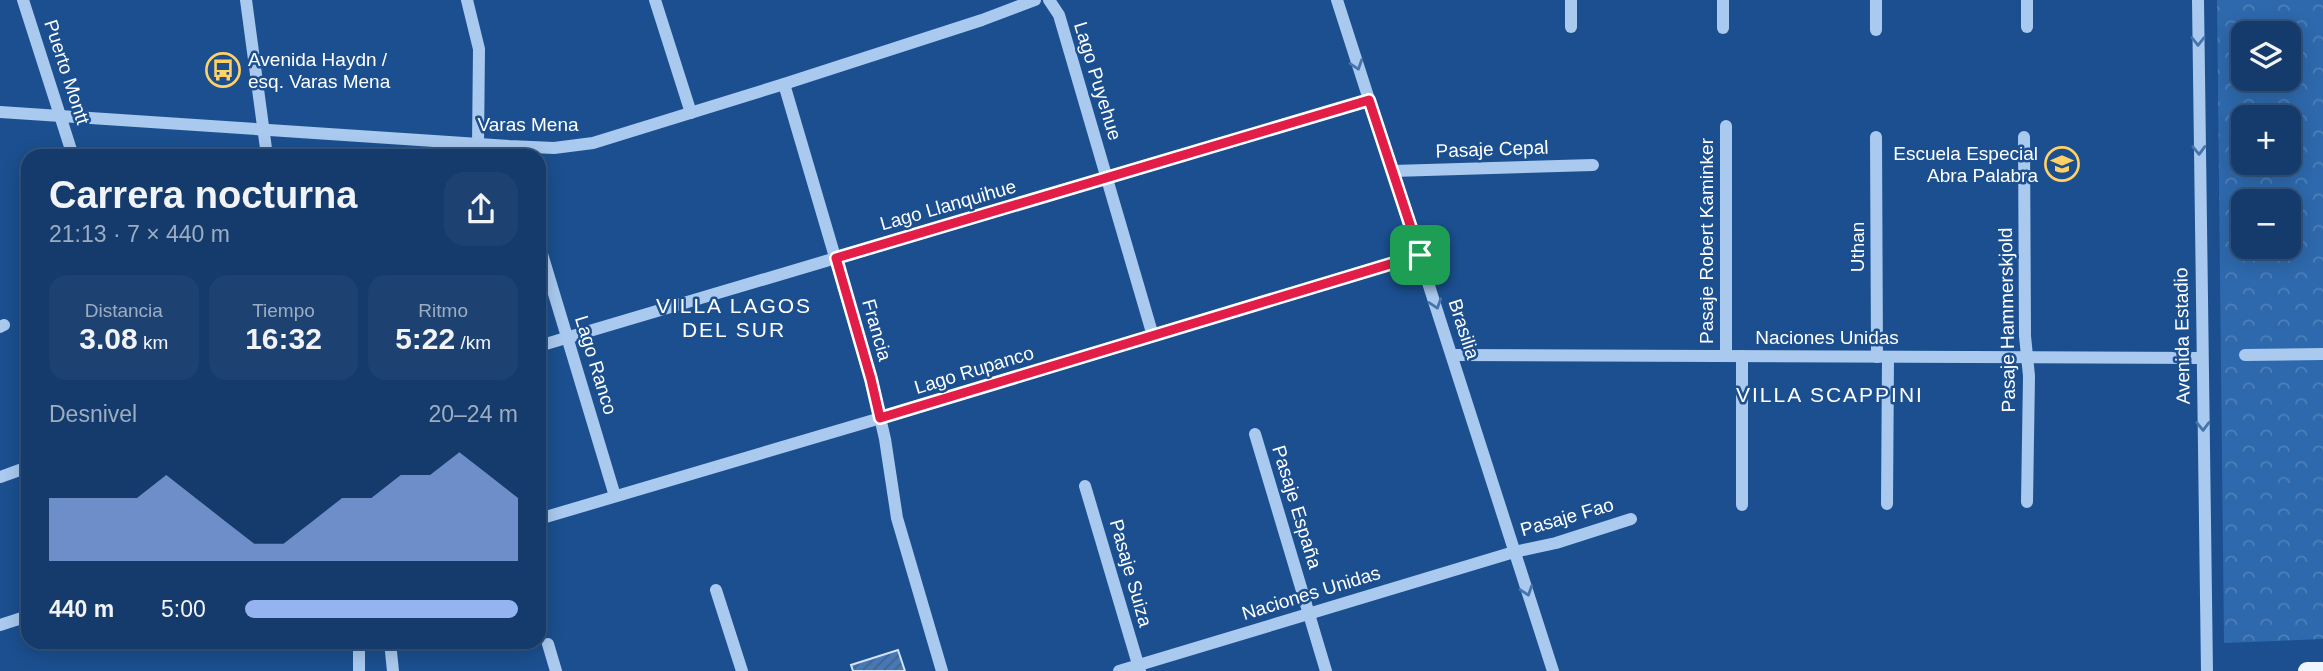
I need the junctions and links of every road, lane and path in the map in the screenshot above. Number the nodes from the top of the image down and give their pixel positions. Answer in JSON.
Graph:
{"nodes":[{"id":1,"x":23,"y":0,"type":"edge"},
{"id":2,"x":246,"y":0,"type":"edge"},
{"id":3,"x":467,"y":0,"type":"edge"},
{"id":4,"x":655,"y":0,"type":"edge"},
{"id":5,"x":1035,"y":0,"type":"edge"},
{"id":6,"x":1049,"y":0,"type":"edge"},
{"id":7,"x":1337,"y":0,"type":"edge"},
{"id":8,"x":1571,"y":0,"type":"edge"},
{"id":9,"x":1723,"y":0,"type":"edge"},
{"id":10,"x":1876,"y":0,"type":"edge"},
{"id":11,"x":2027,"y":0,"type":"edge"},
{"id":12,"x":2198,"y":0,"type":"edge"},
{"id":13,"x":1571,"y":27,"type":"dead end"},
{"id":14,"x":2027,"y":27,"type":"dead end"},
{"id":15,"x":1723,"y":28,"type":"dead end"},
{"id":16,"x":1876,"y":30,"type":"dead end"},
{"id":17,"x":784,"y":84,"type":"junction"},
{"id":18,"x":1369,"y":100,"type":"junction"},
{"id":19,"x":0,"y":112,"type":"edge"},
{"id":20,"x":691,"y":113,"type":"junction"},
{"id":21,"x":61,"y":116,"type":"junction"},
{"id":22,"x":1726,"y":126,"type":"dead end"},
{"id":23,"x":264,"y":129,"type":"junction"},
{"id":24,"x":1876,"y":137,"type":"dead end"},
{"id":25,"x":2024,"y":137,"type":"dead end"},
{"id":26,"x":478,"y":144,"type":"junction"},
{"id":27,"x":71,"y":149,"type":"edge"},
{"id":28,"x":266,"y":149,"type":"edge"},
{"id":29,"x":502,"y":149,"type":"edge"},
{"id":30,"x":540,"y":149,"type":"edge"},
{"id":31,"x":1592,"y":165,"type":"dead end"},
{"id":32,"x":1393,"y":171,"type":"junction"},
{"id":33,"x":1108,"y":177,"type":"junction"},
{"id":34,"x":1420,"y":255,"type":"junction"},
{"id":35,"x":836,"y":258,"type":"junction"},
{"id":36,"x":546,"y":268,"type":"edge"},
{"id":37,"x":1153,"y":335,"type":"junction"},
{"id":38,"x":567,"y":338,"type":"junction"},
{"id":39,"x":546,"y":344,"type":"edge"},
{"id":40,"x":2323,"y":354,"type":"edge"},
{"id":41,"x":1452,"y":355,"type":"junction"},
{"id":42,"x":2245,"y":355,"type":"dead end"},
{"id":43,"x":1726,"y":356,"type":"junction"},
{"id":44,"x":1742,"y":356,"type":"junction"},
{"id":45,"x":1882,"y":356,"type":"junction"},
{"id":46,"x":2027,"y":357,"type":"junction"},
{"id":47,"x":2202,"y":358,"type":"junction"},
{"id":48,"x":880,"y":418,"type":"junction"},
{"id":49,"x":1255,"y":435,"type":"dead end"},
{"id":50,"x":21,"y":470,"type":"edge"},
{"id":51,"x":0,"y":477,"type":"edge"},
{"id":52,"x":1085,"y":486,"type":"dead end"},
{"id":53,"x":615,"y":496,"type":"junction"},
{"id":54,"x":2027,"y":502,"type":"dead end"},
{"id":55,"x":1887,"y":504,"type":"dead end"},
{"id":56,"x":1742,"y":505,"type":"dead end"},
{"id":57,"x":546,"y":517,"type":"edge"},
{"id":58,"x":1631,"y":519,"type":"dead end"},
{"id":59,"x":1514,"y":552,"type":"junction"},
{"id":60,"x":716,"y":590,"type":"dead end"},
{"id":61,"x":1309,"y":614,"type":"junction"},
{"id":62,"x":21,"y":618,"type":"edge"},
{"id":63,"x":0,"y":625,"type":"edge"},
{"id":64,"x":548,"y":644,"type":"dead end"},
{"id":65,"x":359,"y":649,"type":"edge"},
{"id":66,"x":391,"y":649,"type":"edge"},
{"id":67,"x":1139,"y":668,"type":"edge"},
{"id":68,"x":359,"y":671,"type":"edge"},
{"id":69,"x":393,"y":671,"type":"edge"},
{"id":70,"x":556,"y":671,"type":"edge"},
{"id":71,"x":741,"y":671,"type":"edge"},
{"id":72,"x":942,"y":671,"type":"edge"},
{"id":73,"x":1119,"y":671,"type":"edge"},
{"id":74,"x":1326,"y":671,"type":"edge"},
{"id":75,"x":1553,"y":671,"type":"edge"},
{"id":76,"x":2207,"y":671,"type":"edge"},
{"id":77,"x":2307,"y":671,"type":"edge"},
{"id":78,"x":2323,"y":671,"type":"edge"}],
"edges":[{"from":1,"to":21,"type":"street","name":"Puerto Montt"},
{"from":2,"to":23,"type":"street"},
{"from":3,"to":26,"type":"street"},
{"from":4,"to":20,"type":"street"},
{"from":5,"to":17,"type":"street","name":"Varas Mena"},
{"from":6,"to":33,"type":"street","name":"Lago Puyehue"},
{"from":7,"to":18,"type":"street","name":"Brasilia","one_way":true},
{"from":8,"to":13,"type":"street"},
{"from":9,"to":15,"type":"street"},
{"from":10,"to":16,"type":"street"},
{"from":11,"to":14,"type":"street"},
{"from":12,"to":47,"type":"street","name":"Avenida Estadio","one_way":true},
{"from":17,"to":20,"type":"street","name":"Varas Mena"},
{"from":17,"to":35,"type":"street","name":"Francia"},
{"from":18,"to":32,"type":"street","name":"Brasilia"},
{"from":18,"to":33,"type":"street","name":"Lago Llanquihue"},
{"from":19,"to":21,"type":"street","name":"Varas Mena"},
{"from":20,"to":30,"type":"street","name":"Varas Mena"},
{"from":21,"to":23,"type":"street","name":"Varas Mena"},
{"from":21,"to":27,"type":"street","name":"Puerto Montt"},
{"from":22,"to":43,"type":"street","name":"Pasaje Robert Kaminker"},
{"from":23,"to":26,"type":"street","name":"Varas Mena"},
{"from":23,"to":28,"type":"street"},
{"from":24,"to":45,"type":"street","name":"Uthan"},
{"from":25,"to":46,"type":"street","name":"Pasaje Hammerskjold"},
{"from":26,"to":29,"type":"street","name":"Varas Mena"},
{"from":31,"to":32,"type":"street","name":"Pasaje Cepal"},
{"from":32,"to":34,"type":"street","name":"Brasilia"},
{"from":33,"to":35,"type":"street","name":"Lago Llanquihue"},
{"from":33,"to":37,"type":"street","name":"Lago Puyehue"},
{"from":34,"to":37,"type":"street","name":"Lago Rupanco"},
{"from":34,"to":41,"type":"street","name":"Brasilia","one_way":true},
{"from":35,"to":38,"type":"street","name":"Lago Llanquihue"},
{"from":35,"to":48,"type":"street","name":"Francia"},
{"from":36,"to":38,"type":"street","name":"Lago Ranco"},
{"from":37,"to":48,"type":"street","name":"Lago Rupanco"},
{"from":38,"to":39,"type":"street","name":"Lago Llanquihue"},
{"from":38,"to":53,"type":"street","name":"Lago Ranco"},
{"from":40,"to":42,"type":"street"},
{"from":41,"to":43,"type":"street","name":"Naciones Unidas"},
{"from":41,"to":59,"type":"street","name":"Brasilia"},
{"from":43,"to":44,"type":"street","name":"Naciones Unidas"},
{"from":44,"to":45,"type":"street","name":"Naciones Unidas"},
{"from":44,"to":56,"type":"street","name":"Pasaje Robert Kaminker"},
{"from":45,"to":46,"type":"street","name":"Naciones Unidas"},
{"from":45,"to":55,"type":"street","name":"Uthan"},
{"from":46,"to":47,"type":"street","name":"Naciones Unidas"},
{"from":46,"to":54,"type":"street","name":"Pasaje Hammerskjold"},
{"from":47,"to":76,"type":"street","name":"Avenida Estadio","one_way":true},
{"from":48,"to":53,"type":"street","name":"Lago Rupanco"},
{"from":48,"to":72,"type":"street","name":"Francia"},
{"from":49,"to":61,"type":"street","name":"Pasaje España"},
{"from":50,"to":51,"type":"street"},
{"from":52,"to":67,"type":"street","name":"Pasaje Suiza"},
{"from":53,"to":57,"type":"street","name":"Lago Rupanco"},
{"from":58,"to":59,"type":"street","name":"Pasaje Fao"},
{"from":59,"to":61,"type":"street","name":"Naciones Unidas"},
{"from":59,"to":75,"type":"street","name":"Brasilia","one_way":true},
{"from":60,"to":71,"type":"street"},
{"from":61,"to":67,"type":"street","name":"Naciones Unidas"},
{"from":61,"to":74,"type":"street","name":"Pasaje España"},
{"from":62,"to":63,"type":"street"},
{"from":64,"to":70,"type":"street"},
{"from":65,"to":68,"type":"street"},
{"from":66,"to":69,"type":"street"},
{"from":67,"to":73,"type":"street","name":"Naciones Unidas"},
{"from":77,"to":78,"type":"main road"}]}
